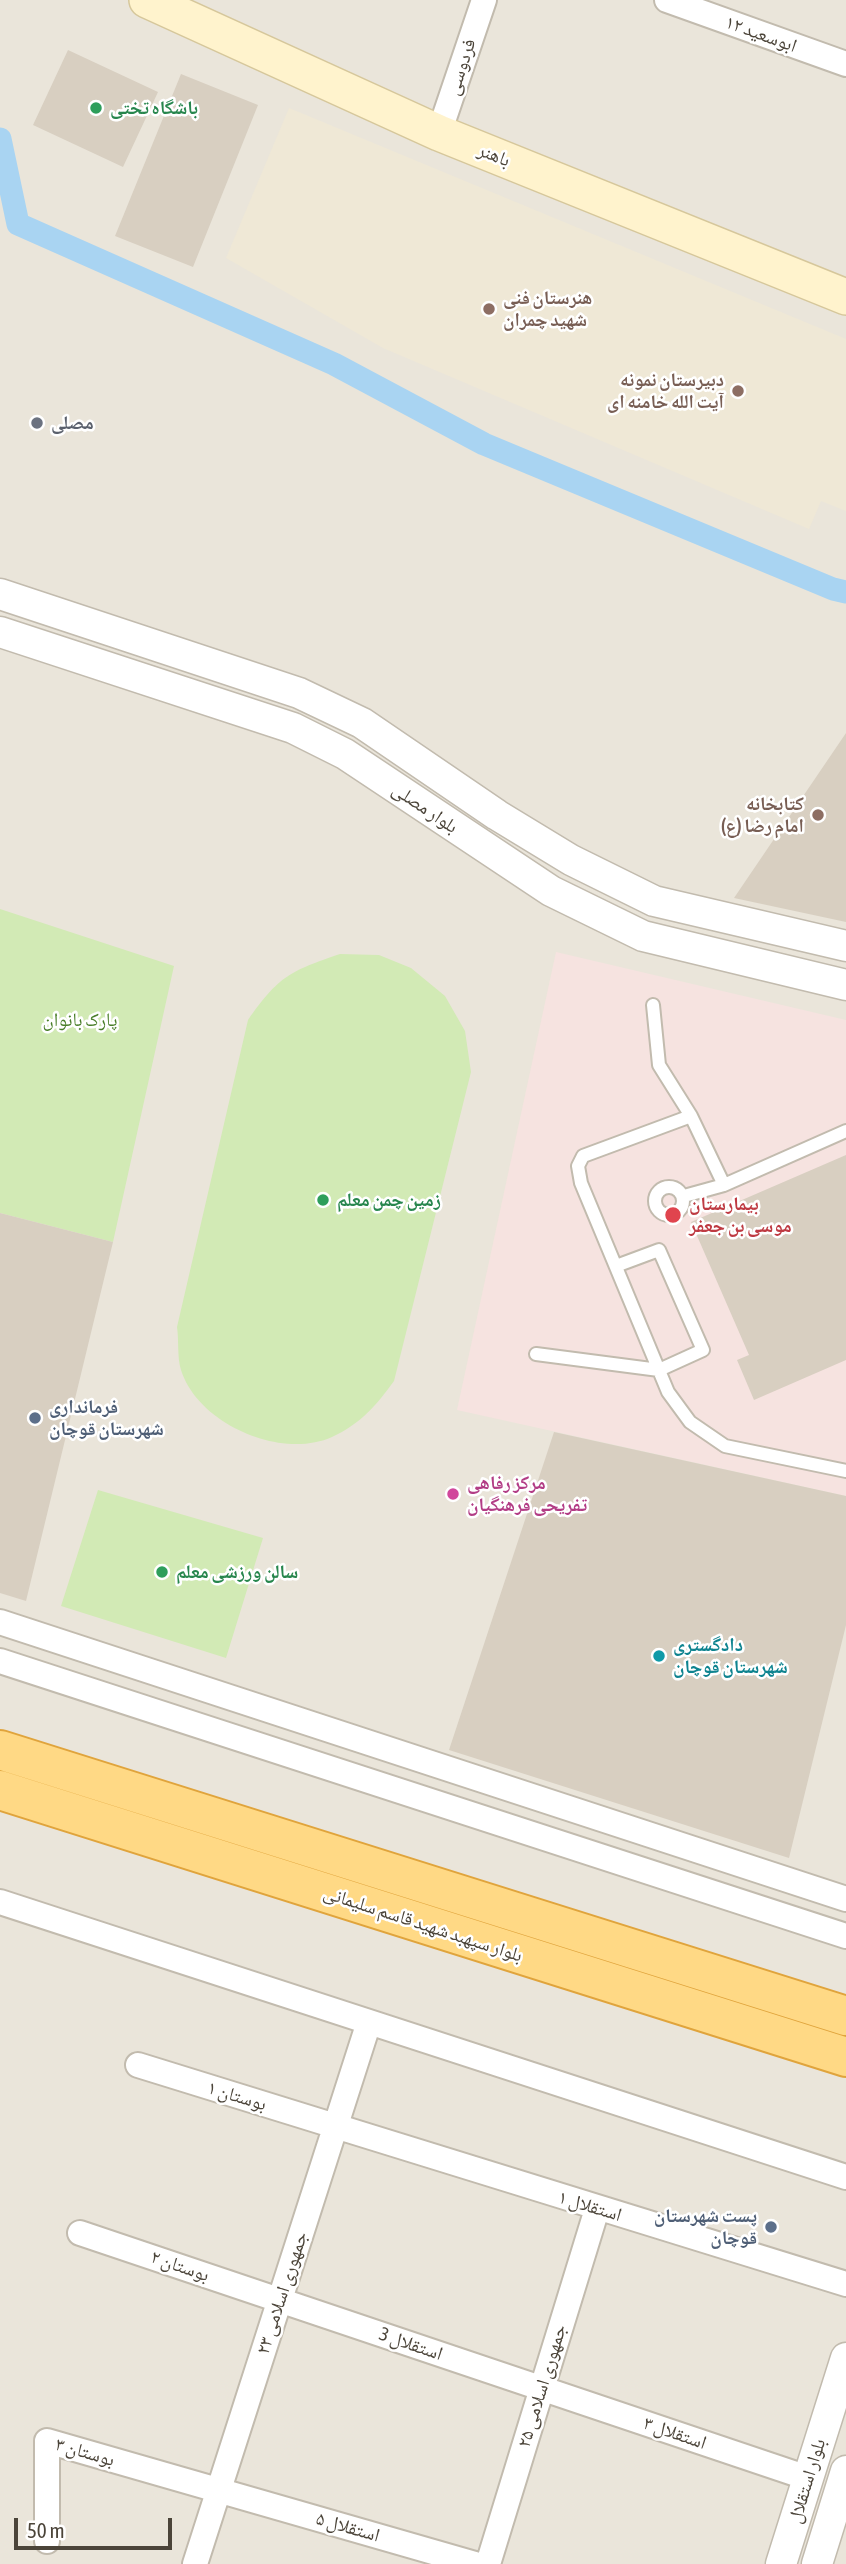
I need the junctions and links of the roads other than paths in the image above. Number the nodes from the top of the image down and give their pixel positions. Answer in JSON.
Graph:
{"nodes":[{"id":1,"x":147,"y":0,"type":"edge"},
{"id":2,"x":484,"y":0,"type":"edge"},
{"id":3,"x":672,"y":2,"type":"edge"},
{"id":4,"x":846,"y":64,"type":"edge"},
{"id":5,"x":439,"y":133,"type":"junction"},
{"id":6,"x":846,"y":297,"type":"edge"},
{"id":7,"x":0,"y":594,"type":"edge"},
{"id":8,"x":0,"y":632,"type":"edge"},
{"id":9,"x":846,"y":946,"type":"edge"},
{"id":10,"x":846,"y":985,"type":"edge"},
{"id":11,"x":653,"y":1005,"type":"dead end"},
{"id":12,"x":691,"y":1116,"type":"junction"},
{"id":13,"x":846,"y":1131,"type":"edge"},
{"id":14,"x":724,"y":1185,"type":"junction"},
{"id":15,"x":684,"y":1196,"type":"dead end"},
{"id":16,"x":616,"y":1266,"type":"junction"},
{"id":17,"x":536,"y":1354,"type":"dead end"},
{"id":18,"x":659,"y":1370,"type":"junction"},
{"id":19,"x":846,"y":1471,"type":"edge"},
{"id":20,"x":7,"y":1625,"type":"edge"},
{"id":21,"x":1,"y":1661,"type":"edge"},
{"id":22,"x":0,"y":1750,"type":"edge"},
{"id":23,"x":0,"y":1790,"type":"edge"},
{"id":24,"x":571,"y":1809,"type":"junction"},
{"id":25,"x":560,"y":1843,"type":"junction"},
{"id":26,"x":846,"y":1899,"type":"edge"},
{"id":27,"x":0,"y":1902,"type":"edge"},
{"id":28,"x":846,"y":1936,"type":"edge"},
{"id":29,"x":846,"y":2016,"type":"edge"},
{"id":30,"x":369,"y":2022,"type":"junction"},
{"id":31,"x":846,"y":2057,"type":"edge"},
{"id":32,"x":138,"y":2065,"type":"dead end"},
{"id":33,"x":335,"y":2127,"type":"junction"},
{"id":34,"x":846,"y":2178,"type":"edge"},
{"id":35,"x":597,"y":2209,"type":"junction"},
{"id":36,"x":80,"y":2233,"type":"dead end"},
{"id":37,"x":846,"y":2284,"type":"edge"},
{"id":38,"x":279,"y":2300,"type":"junction"},
{"id":39,"x":846,"y":2358,"type":"edge"},
{"id":40,"x":542,"y":2388,"type":"junction"},
{"id":41,"x":808,"y":2478,"type":"junction"},
{"id":42,"x":844,"y":2483,"type":"edge"},
{"id":43,"x":220,"y":2490,"type":"junction"},
{"id":44,"x":47,"y":2541,"type":"dead end"},
{"id":45,"x":195,"y":2564,"type":"edge"},
{"id":46,"x":475,"y":2564,"type":"edge"},
{"id":47,"x":488,"y":2564,"type":"edge"},
{"id":48,"x":781,"y":2564,"type":"edge"},
{"id":49,"x":817,"y":2564,"type":"edge"}],
"edges":[{"from":1,"to":5,"type":"main road","name":"باهنر"},
{"from":2,"to":5,"type":"street","name":"فردوسی"},
{"from":3,"to":4,"type":"street","name":"ابوسعید ۱۲"},
{"from":5,"to":6,"type":"main road","name":"باهنر"},
{"from":7,"to":9,"type":"street","name":"بلوار مصلی"},
{"from":8,"to":10,"type":"street","name":"بلوار مصلی"},
{"from":11,"to":12,"type":"lane"},
{"from":12,"to":14,"type":"lane"},
{"from":12,"to":16,"type":"lane"},
{"from":13,"to":14,"type":"lane"},
{"from":14,"to":15,"type":"lane"},
{"from":16,"to":18,"type":"lane"},
{"from":16,"to":18,"type":"lane"},
{"from":17,"to":18,"type":"lane"},
{"from":18,"to":19,"type":"lane"},
{"from":20,"to":21,"type":"street"},
{"from":20,"to":24,"type":"street"},
{"from":21,"to":25,"type":"street"},
{"from":22,"to":29,"type":"highway","name":"بلوار سپهبد شهید قاسم سلیمانی"},
{"from":23,"to":31,"type":"highway","name":"بلوار سپهبد شهید قاسم سلیمانی"},
{"from":24,"to":25,"type":"street"},
{"from":24,"to":26,"type":"street"},
{"from":25,"to":28,"type":"street"},
{"from":27,"to":30,"type":"street"},
{"from":30,"to":33,"type":"street","name":"جمهوری اسلامی ۲۳"},
{"from":30,"to":34,"type":"street"},
{"from":32,"to":33,"type":"street","name":"بوستان ۱"},
{"from":33,"to":35,"type":"street","name":"استقلال ۱"},
{"from":33,"to":38,"type":"street","name":"جمهوری اسلامی ۲۳"},
{"from":35,"to":37,"type":"street","name":"استقلال ۱"},
{"from":35,"to":40,"type":"street","name":"جمهوری اسلامی ۲۵"},
{"from":36,"to":38,"type":"street","name":"بوستان ۲"},
{"from":38,"to":40,"type":"street","name":"استقلال 3"},
{"from":38,"to":43,"type":"street","name":"جمهوری اسلامی ۲۳"},
{"from":39,"to":41,"type":"street","name":"بلوار استقلال"},
{"from":40,"to":41,"type":"street","name":"استقلال ۳"},
{"from":40,"to":47,"type":"street","name":"جمهوری اسلامی ۲۵"},
{"from":41,"to":42,"type":"street"},
{"from":41,"to":48,"type":"street","name":"بلوار استقلال"},
{"from":42,"to":49,"type":"street","name":"بلوار استقلال"},
{"from":43,"to":44,"type":"street","name":"بوستان ۳"},
{"from":43,"to":45,"type":"street","name":"جمهوری اسلامی ۲۳"},
{"from":43,"to":46,"type":"street","name":"استقلال ۵"}]}
